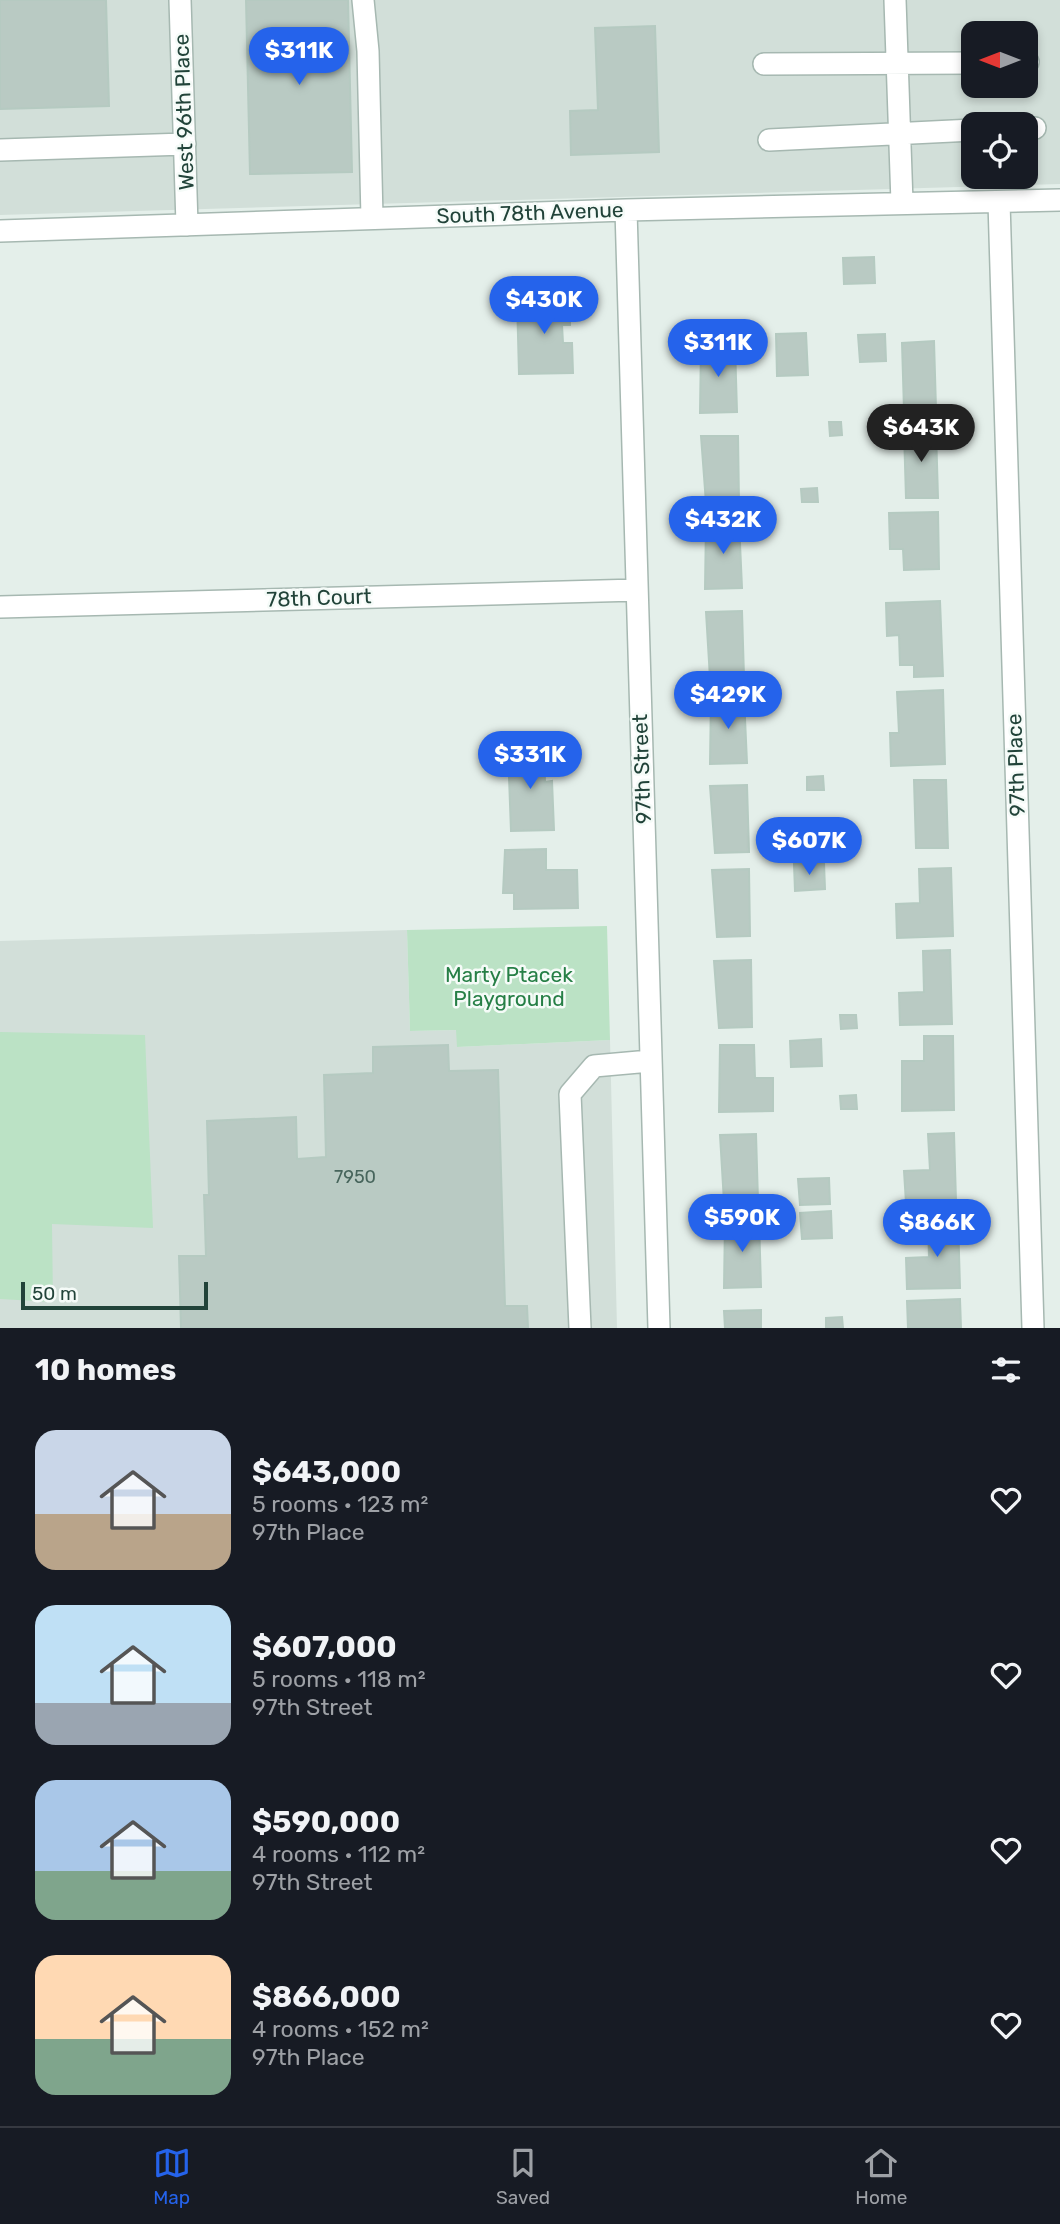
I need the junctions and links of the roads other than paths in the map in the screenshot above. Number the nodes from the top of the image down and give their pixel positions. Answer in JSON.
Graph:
{"nodes":[{"id":1,"x":180,"y":0,"type":"edge"},
{"id":2,"x":363,"y":0,"type":"edge"},
{"id":3,"x":895,"y":0,"type":"edge"},
{"id":4,"x":897,"y":63,"type":"junction"},
{"id":5,"x":961,"y":63,"type":"edge"},
{"id":6,"x":764,"y":64,"type":"dead end"},
{"id":7,"x":961,"y":130,"type":"edge"},
{"id":8,"x":900,"y":133,"type":"junction"},
{"id":9,"x":769,"y":140,"type":"dead end"},
{"id":10,"x":185,"y":144,"type":"junction"},
{"id":11,"x":0,"y":150,"type":"edge"},
{"id":12,"x":1060,"y":200,"type":"edge"},
{"id":13,"x":999,"y":202,"type":"junction"},
{"id":14,"x":902,"y":203,"type":"junction"},
{"id":15,"x":626,"y":210,"type":"junction"},
{"id":16,"x":372,"y":218,"type":"junction"},
{"id":17,"x":187,"y":225,"type":"junction"},
{"id":18,"x":0,"y":231,"type":"edge"},
{"id":19,"x":637,"y":590,"type":"junction"},
{"id":20,"x":0,"y":607,"type":"edge"},
{"id":21,"x":650,"y":1060,"type":"junction"},
{"id":22,"x":580,"y":1328,"type":"edge"},
{"id":23,"x":659,"y":1328,"type":"edge"},
{"id":24,"x":1033,"y":1328,"type":"edge"}],
"edges":[{"from":1,"to":10,"type":"street","name":"West 96th Place"},
{"from":2,"to":16,"type":"street"},
{"from":3,"to":4,"type":"street"},
{"from":4,"to":5,"type":"street"},
{"from":4,"to":6,"type":"street"},
{"from":4,"to":8,"type":"street"},
{"from":7,"to":8,"type":"street"},
{"from":8,"to":9,"type":"street"},
{"from":8,"to":14,"type":"street"},
{"from":10,"to":11,"type":"street"},
{"from":10,"to":17,"type":"street","name":"West 96th Place"},
{"from":12,"to":13,"type":"street","name":"South 78th Avenue"},
{"from":13,"to":14,"type":"street","name":"South 78th Avenue"},
{"from":13,"to":24,"type":"street","name":"97th Place"},
{"from":14,"to":15,"type":"street","name":"South 78th Avenue"},
{"from":15,"to":16,"type":"street","name":"South 78th Avenue"},
{"from":15,"to":19,"type":"street","name":"97th Street"},
{"from":16,"to":17,"type":"street","name":"South 78th Avenue"},
{"from":17,"to":18,"type":"street","name":"South 78th Avenue"},
{"from":19,"to":20,"type":"street","name":"78th Court"},
{"from":19,"to":21,"type":"street","name":"97th Street"},
{"from":21,"to":22,"type":"street"},
{"from":21,"to":23,"type":"street","name":"97th Street"}]}
